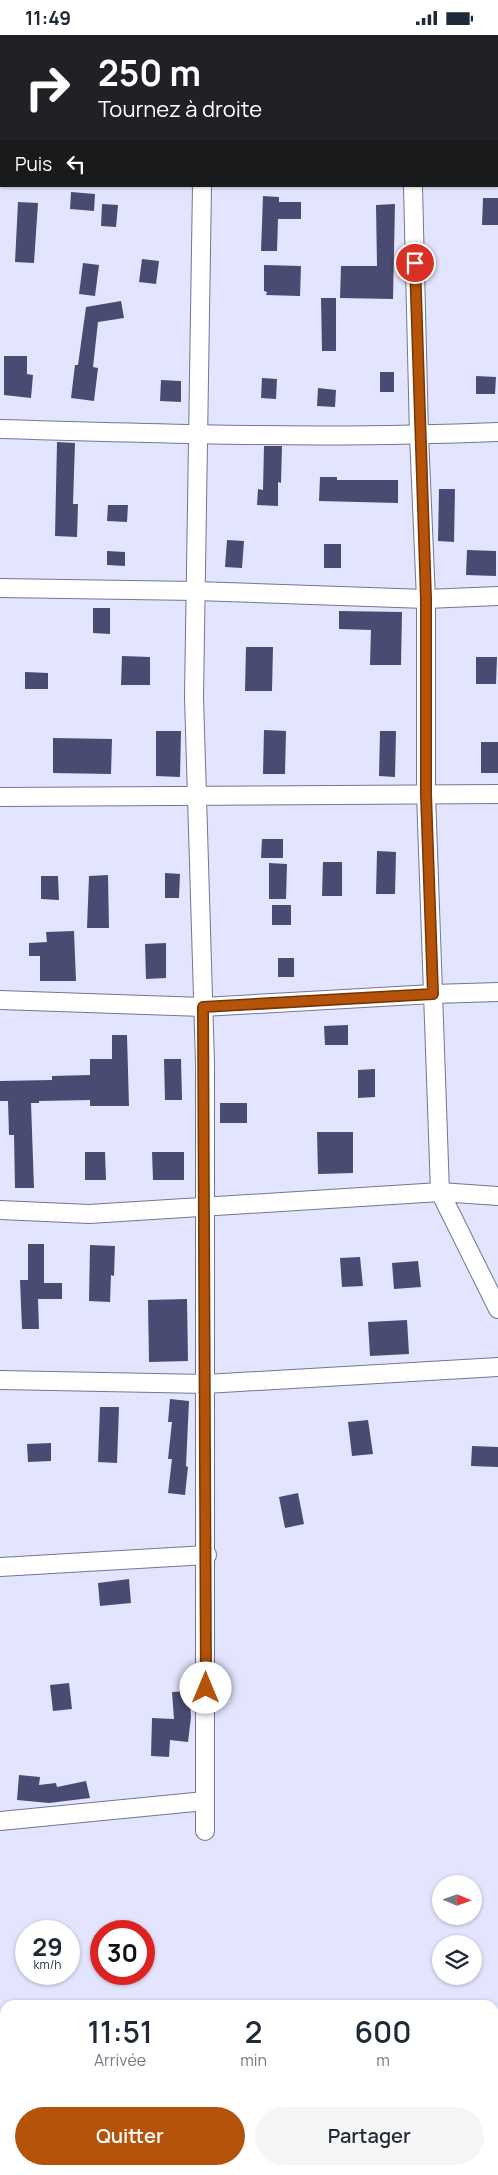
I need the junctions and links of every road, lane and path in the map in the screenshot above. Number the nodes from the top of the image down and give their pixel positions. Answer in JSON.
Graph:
{"nodes":[{"id":1,"x":202,"y":187,"type":"edge"},
{"id":2,"x":413,"y":187,"type":"edge"},
{"id":3,"x":0,"y":429,"type":"edge"},
{"id":4,"x":498,"y":431,"type":"edge"},
{"id":5,"x":198,"y":435,"type":"junction"},
{"id":6,"x":419,"y":435,"type":"junction"},
{"id":7,"x":0,"y":588,"type":"edge"},
{"id":8,"x":195,"y":591,"type":"junction"},
{"id":9,"x":498,"y":596,"type":"edge"},
{"id":10,"x":426,"y":599,"type":"junction"},
{"id":11,"x":426,"y":794,"type":"junction"},
{"id":12,"x":498,"y":794,"type":"edge"},
{"id":13,"x":0,"y":797,"type":"edge"},
{"id":14,"x":197,"y":797,"type":"junction"},
{"id":15,"x":498,"y":992,"type":"edge"},
{"id":16,"x":433,"y":994,"type":"junction"},
{"id":17,"x":0,"y":999,"type":"edge"},
{"id":18,"x":203,"y":1007,"type":"junction"},
{"id":19,"x":440,"y":1192,"type":"junction"},
{"id":20,"x":498,"y":1196,"type":"edge"},
{"id":21,"x":205,"y":1205,"type":"junction"},
{"id":22,"x":0,"y":1210,"type":"edge"},
{"id":23,"x":498,"y":1309,"type":"edge"},
{"id":24,"x":498,"y":1367,"type":"edge"},
{"id":25,"x":0,"y":1380,"type":"edge"},
{"id":26,"x":206,"y":1384,"type":"junction"},
{"id":27,"x":207,"y":1555,"type":"junction"},
{"id":28,"x":0,"y":1567,"type":"edge"},
{"id":29,"x":205,"y":1801,"type":"junction"},
{"id":30,"x":0,"y":1821,"type":"edge"},
{"id":31,"x":205,"y":1831,"type":"dead end"}],
"edges":[{"from":1,"to":5,"type":"street"},
{"from":2,"to":6,"type":"street"},
{"from":3,"to":5,"type":"street"},
{"from":4,"to":6,"type":"street"},
{"from":5,"to":6,"type":"street"},
{"from":5,"to":8,"type":"street"},
{"from":6,"to":10,"type":"street"},
{"from":7,"to":8,"type":"street"},
{"from":8,"to":10,"type":"street"},
{"from":8,"to":14,"type":"street"},
{"from":9,"to":10,"type":"street"},
{"from":10,"to":11,"type":"street"},
{"from":11,"to":12,"type":"street"},
{"from":11,"to":14,"type":"street"},
{"from":11,"to":16,"type":"street"},
{"from":13,"to":14,"type":"street"},
{"from":14,"to":18,"type":"street"},
{"from":15,"to":16,"type":"street"},
{"from":16,"to":18,"type":"street"},
{"from":16,"to":19,"type":"street"},
{"from":17,"to":18,"type":"street"},
{"from":18,"to":21,"type":"street"},
{"from":19,"to":20,"type":"street"},
{"from":19,"to":21,"type":"street"},
{"from":19,"to":23,"type":"street"},
{"from":21,"to":22,"type":"street"},
{"from":21,"to":26,"type":"street"},
{"from":24,"to":26,"type":"street"},
{"from":25,"to":26,"type":"street"},
{"from":26,"to":27,"type":"street"},
{"from":27,"to":28,"type":"street"},
{"from":27,"to":29,"type":"street"},
{"from":29,"to":30,"type":"street"},
{"from":29,"to":31,"type":"street"}]}
